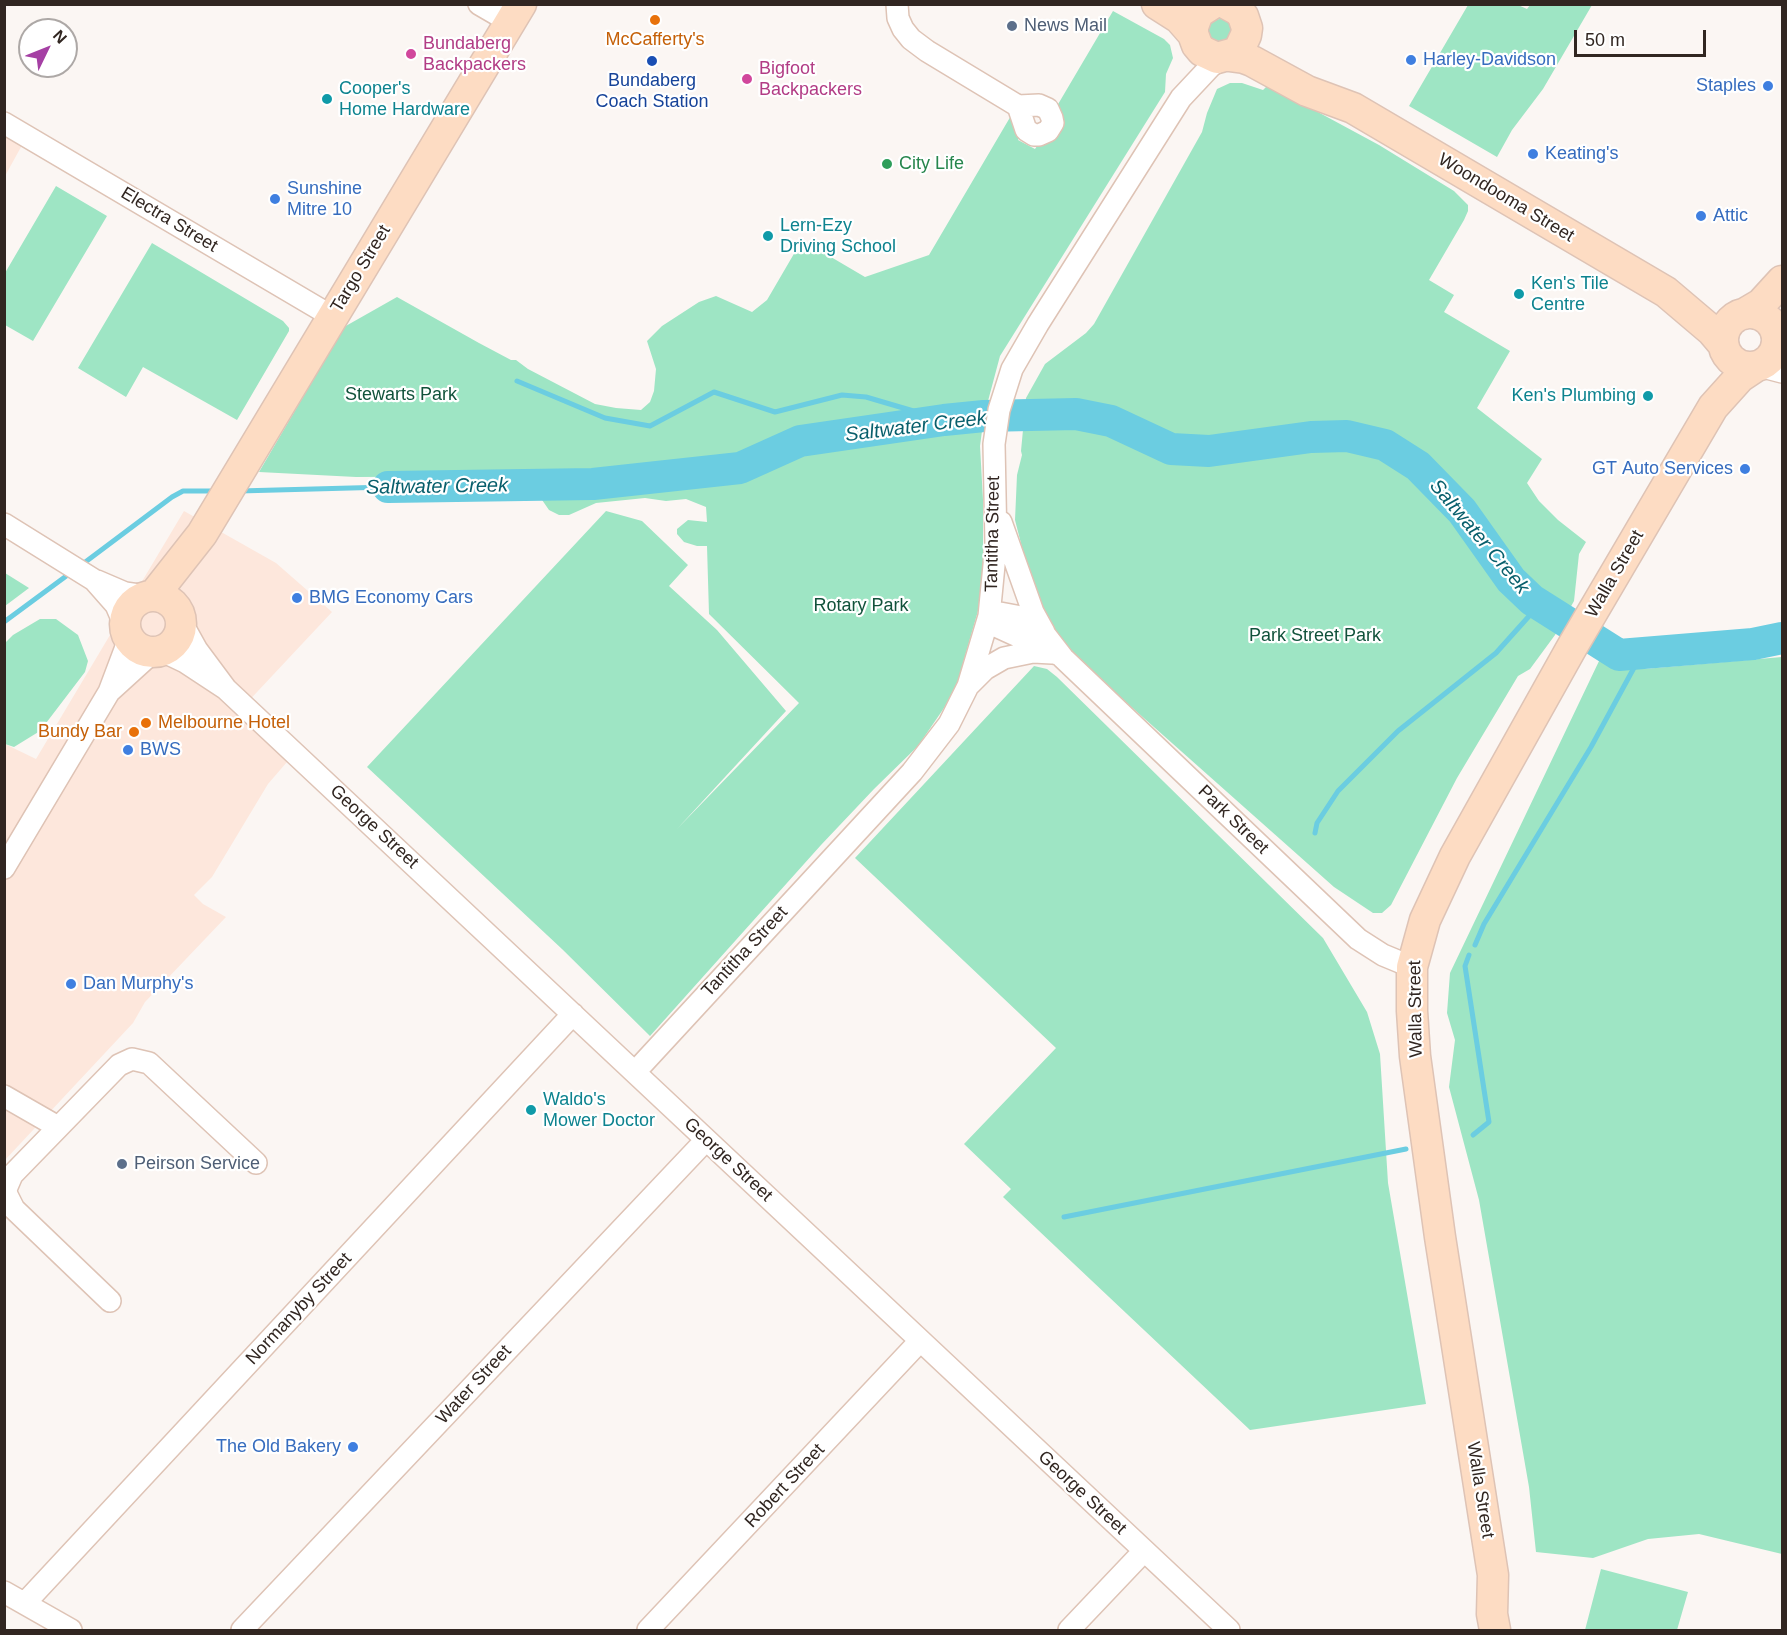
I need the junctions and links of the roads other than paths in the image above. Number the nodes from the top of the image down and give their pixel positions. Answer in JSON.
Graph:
{"nodes":[{"id":1,"x":478,"y":4,"type":"edge"},
{"id":2,"x":897,"y":4,"type":"edge"},
{"id":3,"x":1157,"y":4,"type":"edge"},
{"id":4,"x":1210,"y":5,"type":"edge"},
{"id":5,"x":515,"y":13,"type":"edge"},
{"id":6,"x":1243,"y":15,"type":"edge"},
{"id":7,"x":1193,"y":36,"type":"junction"},
{"id":8,"x":1227,"y":57,"type":"junction"},
{"id":9,"x":1181,"y":98,"type":"junction"},
{"id":10,"x":1346,"y":104,"type":"junction"},
{"id":11,"x":1018,"y":106,"type":"dead end"},
{"id":12,"x":4,"y":123,"type":"edge"},
{"id":13,"x":1782,"y":281,"type":"edge"},
{"id":14,"x":1666,"y":292,"type":"junction"},
{"id":15,"x":1782,"y":300,"type":"edge"},
{"id":16,"x":1743,"y":314,"type":"junction"},
{"id":17,"x":333,"y":317,"type":"junction"},
{"id":18,"x":1778,"y":338,"type":"edge"},
{"id":19,"x":1723,"y":346,"type":"junction"},
{"id":20,"x":1765,"y":368,"type":"edge"},
{"id":21,"x":1713,"y":406,"type":"junction"},
{"id":22,"x":994,"y":504,"type":"junction"},
{"id":23,"x":4,"y":524,"type":"edge"},
{"id":24,"x":204,"y":530,"type":"junction"},
{"id":25,"x":93,"y":579,"type":"junction"},
{"id":26,"x":150,"y":596,"type":"junction"},
{"id":27,"x":989,"y":616,"type":"junction"},
{"id":28,"x":181,"y":619,"type":"junction"},
{"id":29,"x":126,"y":630,"type":"junction"},
{"id":30,"x":1046,"y":636,"type":"junction"},
{"id":31,"x":157,"y":651,"type":"junction"},
{"id":32,"x":1060,"y":656,"type":"junction"},
{"id":33,"x":968,"y":686,"type":"junction"},
{"id":34,"x":226,"y":688,"type":"junction"},
{"id":35,"x":109,"y":692,"type":"junction"},
{"id":36,"x":4,"y":868,"type":"edge"},
{"id":37,"x":1412,"y":967,"type":"junction"},
{"id":38,"x":573,"y":1014,"type":"junction"},
{"id":39,"x":634,"y":1072,"type":"junction"},
{"id":40,"x":4,"y":1096,"type":"edge"},
{"id":41,"x":58,"y":1127,"type":"junction"},
{"id":42,"x":706,"y":1140,"type":"junction"},
{"id":43,"x":256,"y":1163,"type":"dead end"},
{"id":44,"x":110,"y":1301,"type":"dead end"},
{"id":45,"x":921,"y":1341,"type":"junction"},
{"id":46,"x":1144,"y":1551,"type":"junction"},
{"id":47,"x":1493,"y":1575,"type":"junction"},
{"id":48,"x":4,"y":1592,"type":"edge"},
{"id":49,"x":24,"y":1603,"type":"junction"},
{"id":50,"x":71,"y":1630,"type":"edge"},
{"id":51,"x":242,"y":1630,"type":"edge"},
{"id":52,"x":648,"y":1630,"type":"edge"},
{"id":53,"x":1069,"y":1630,"type":"edge"},
{"id":54,"x":1229,"y":1630,"type":"edge"},
{"id":55,"x":1495,"y":1630,"type":"edge"},
{"id":56,"x":1511,"y":1630,"type":"edge"}],
"edges":[{"from":1,"to":5,"type":"street"},
{"from":2,"to":11,"type":"street"},
{"from":3,"to":7,"type":"street"},
{"from":4,"to":7,"type":"street"},
{"from":5,"to":17,"type":"street","name":"Targo Street"},
{"from":6,"to":8,"type":"street"},
{"from":6,"to":10,"type":"street","name":"Woondooma Street"},
{"from":7,"to":8,"type":"street","name":"Woondooma Street"},
{"from":7,"to":9,"type":"street","name":"Tantitha Street"},
{"from":8,"to":9,"type":"street","name":"Tantitha Street"},
{"from":8,"to":10,"type":"street","name":"Woondooma Street"},
{"from":9,"to":22,"type":"street","name":"Tantitha Street"},
{"from":10,"to":14,"type":"street","name":"Woondooma Street"},
{"from":12,"to":17,"type":"street","name":"Electra Street"},
{"from":13,"to":16,"type":"street"},
{"from":14,"to":16,"type":"street","name":"Woondooma Street"},
{"from":14,"to":19,"type":"street","name":"Woondooma Street"},
{"from":15,"to":18,"type":"street"},
{"from":16,"to":18,"type":"street"},
{"from":16,"to":19,"type":"street"},
{"from":17,"to":24,"type":"street","name":"Targo Street"},
{"from":18,"to":20,"type":"street"},
{"from":19,"to":20,"type":"street"},
{"from":19,"to":21,"type":"street","name":"Walla Street"},
{"from":20,"to":21,"type":"street","name":"Walla Street"},
{"from":21,"to":37,"type":"street","name":"Walla Street"},
{"from":22,"to":27,"type":"street","name":"Tantitha Street"},
{"from":22,"to":30,"type":"street","name":"Park Street"},
{"from":23,"to":25,"type":"street"},
{"from":24,"to":26,"type":"street","name":"Targo Street"},
{"from":24,"to":28,"type":"street","name":"Targo Street"},
{"from":25,"to":26,"type":"street"},
{"from":25,"to":29,"type":"street"},
{"from":26,"to":28,"type":"street"},
{"from":26,"to":29,"type":"street"},
{"from":27,"to":30,"type":"street","name":"Park Street"},
{"from":27,"to":32,"type":"street","name":"Park Street"},
{"from":27,"to":33,"type":"street","name":"Tantitha Street"},
{"from":28,"to":31,"type":"street"},
{"from":28,"to":34,"type":"street","name":"George Street"},
{"from":29,"to":31,"type":"street"},
{"from":29,"to":35,"type":"street"},
{"from":30,"to":32,"type":"street","name":"Park Street"},
{"from":31,"to":34,"type":"street","name":"George Street"},
{"from":31,"to":35,"type":"street"},
{"from":32,"to":33,"type":"street"},
{"from":32,"to":37,"type":"street","name":"Park Street"},
{"from":33,"to":39,"type":"street","name":"Tantitha Street"},
{"from":34,"to":38,"type":"street","name":"George Street"},
{"from":35,"to":36,"type":"street"},
{"from":37,"to":47,"type":"street","name":"Walla Street"},
{"from":38,"to":39,"type":"street","name":"George Street"},
{"from":38,"to":49,"type":"street","name":"Normanyby Street"},
{"from":39,"to":42,"type":"street","name":"George Street"},
{"from":40,"to":41,"type":"street"},
{"from":41,"to":43,"type":"street"},
{"from":41,"to":44,"type":"street"},
{"from":42,"to":45,"type":"street","name":"George Street"},
{"from":42,"to":51,"type":"street","name":"Water Street"},
{"from":45,"to":46,"type":"street","name":"George Street"},
{"from":45,"to":52,"type":"street","name":"Robert Street"},
{"from":46,"to":53,"type":"street"},
{"from":46,"to":54,"type":"street","name":"George Street"},
{"from":47,"to":55,"type":"street","name":"Walla Street"},
{"from":47,"to":56,"type":"street","name":"Walla Street"},
{"from":48,"to":49,"type":"street"},
{"from":49,"to":50,"type":"street"}]}
